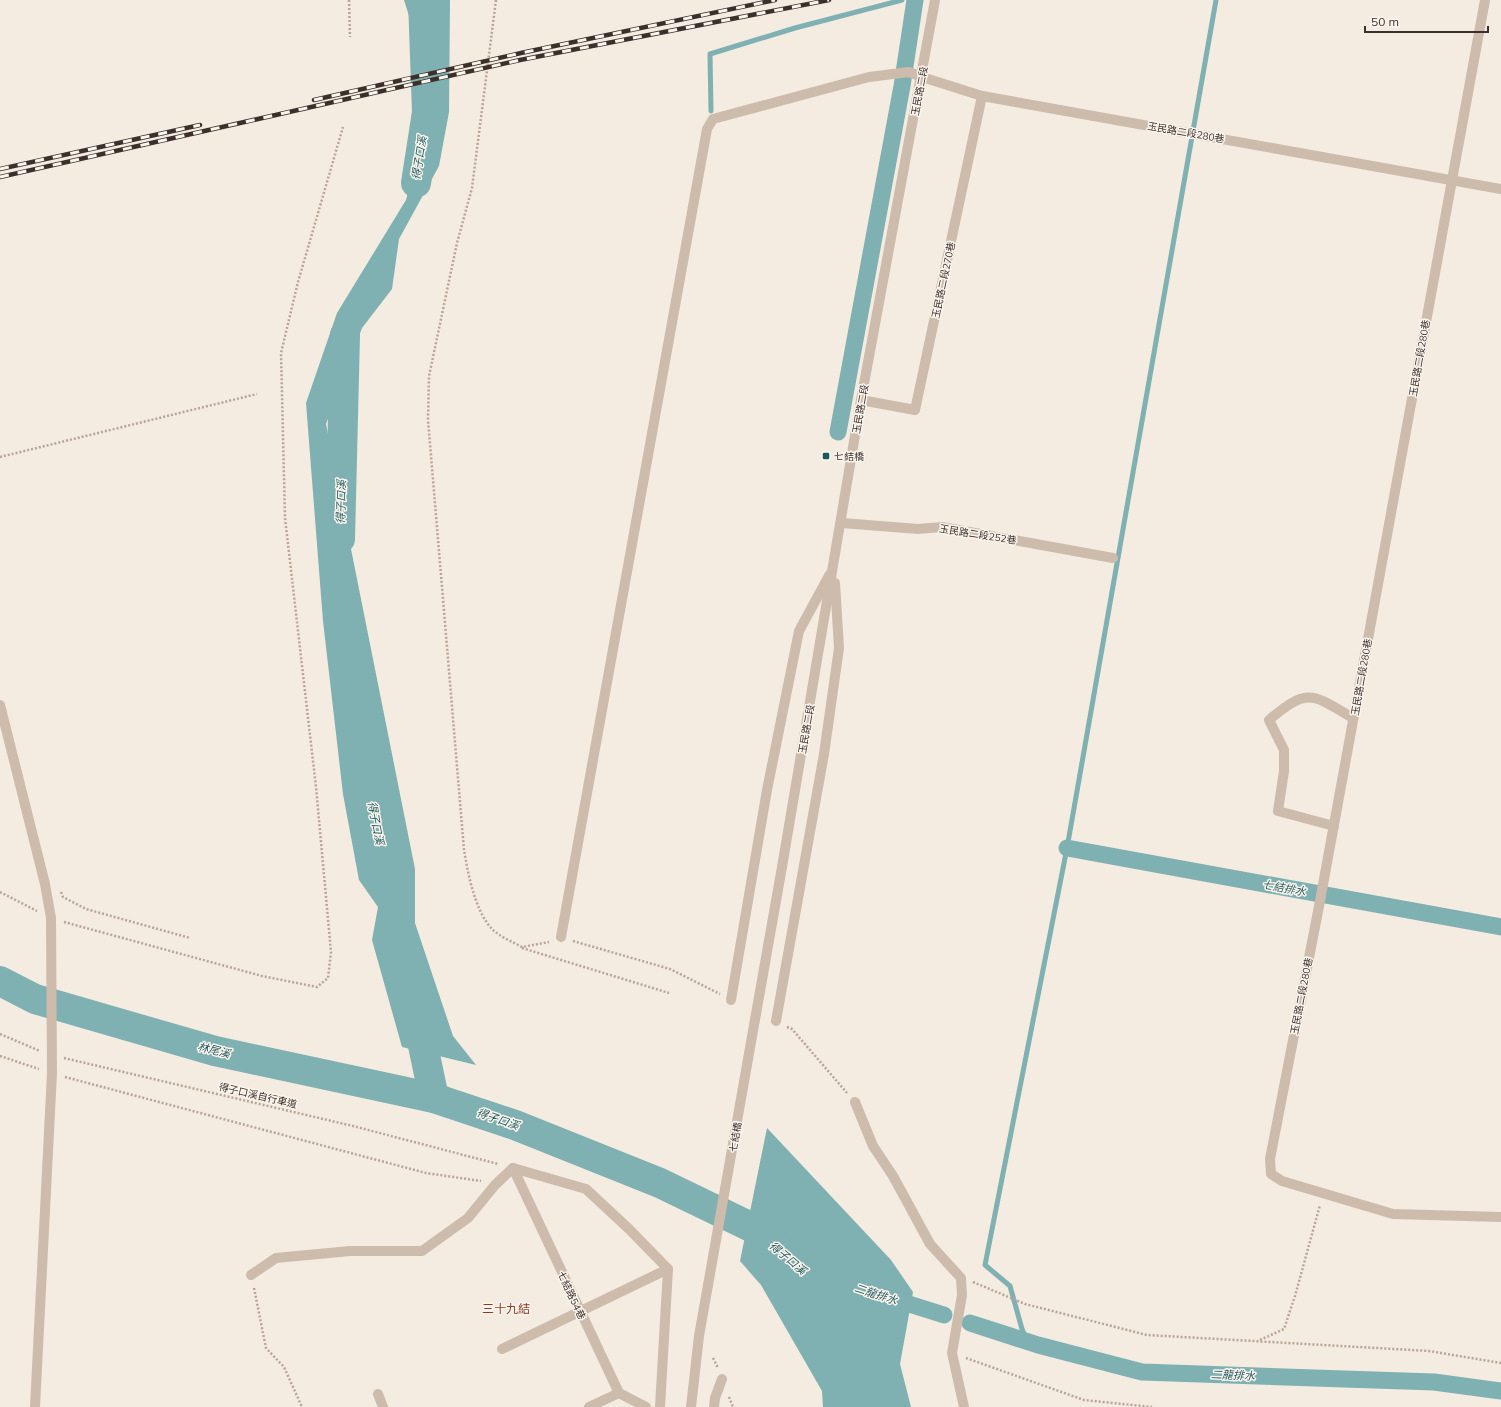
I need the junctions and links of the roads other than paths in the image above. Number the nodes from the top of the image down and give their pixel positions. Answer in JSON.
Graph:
{"nodes":[{"id":1,"x":935,"y":0,"type":"edge"},
{"id":2,"x":1485,"y":0,"type":"edge"},
{"id":3,"x":922,"y":77,"type":"junction"},
{"id":4,"x":982,"y":96,"type":"junction"},
{"id":5,"x":1452,"y":180,"type":"junction"},
{"id":6,"x":1501,"y":189,"type":"edge"},
{"id":7,"x":861,"y":400,"type":"junction"},
{"id":8,"x":842,"y":522,"type":"junction"},
{"id":9,"x":1113,"y":558,"type":"dead end"},
{"id":10,"x":834,"y":565,"type":"junction"},
{"id":11,"x":0,"y":705,"type":"edge"},
{"id":12,"x":1353,"y":718,"type":"junction"},
{"id":13,"x":1334,"y":826,"type":"junction"},
{"id":14,"x":782,"y":867,"type":"joint"},
{"id":15,"x":561,"y":937,"type":"road end"},
{"id":16,"x":731,"y":1000,"type":"dead end"},
{"id":17,"x":776,"y":1021,"type":"dead end"},
{"id":18,"x":855,"y":1102,"type":"dead end"},
{"id":19,"x":513,"y":1168,"type":"junction"},
{"id":20,"x":1501,"y":1217,"type":"edge"},
{"id":21,"x":668,"y":1269,"type":"junction"},
{"id":22,"x":251,"y":1275,"type":"road end"},
{"id":23,"x":579,"y":1311,"type":"junction"},
{"id":24,"x":502,"y":1349,"type":"dead end"},
{"id":25,"x":722,"y":1380,"type":"dead end"},
{"id":26,"x":619,"y":1392,"type":"junction"},
{"id":27,"x":378,"y":1394,"type":"dead end"},
{"id":28,"x":35,"y":1407,"type":"edge"},
{"id":29,"x":383,"y":1407,"type":"edge"},
{"id":30,"x":589,"y":1407,"type":"edge"},
{"id":31,"x":646,"y":1407,"type":"edge"},
{"id":32,"x":660,"y":1407,"type":"edge"},
{"id":33,"x":692,"y":1407,"type":"edge"},
{"id":34,"x":714,"y":1407,"type":"edge"},
{"id":35,"x":964,"y":1407,"type":"edge"}],
"edges":[{"from":1,"to":3,"type":"street","name":"玉民路二段"},
{"from":2,"to":5,"type":"street","name":"玉民路二段280巷"},
{"from":3,"to":4,"type":"street","name":"玉民路二段280巷"},
{"from":3,"to":7,"type":"street","name":"玉民路二段"},
{"from":3,"to":15,"type":"street","name":"玉民路二段280巷"},
{"from":4,"to":5,"type":"street","name":"玉民路二段280巷"},
{"from":4,"to":7,"type":"street","name":"玉民路二段270巷"},
{"from":5,"to":6,"type":"street"},
{"from":5,"to":12,"type":"street","name":"玉民路二段280巷"},
{"from":7,"to":8,"type":"street","name":"玉民路二段"},
{"from":8,"to":9,"type":"street","name":"玉民路二段252巷"},
{"from":8,"to":10,"type":"street","name":"玉民路二段"},
{"from":10,"to":14,"type":"street","name":"玉民路二段"},
{"from":10,"to":16,"type":"street"},
{"from":10,"to":17,"type":"street"},
{"from":11,"to":28,"type":"street"},
{"from":12,"to":13,"type":"street","name":"玉民路二段280巷"},
{"from":12,"to":13,"type":"street"},
{"from":13,"to":20,"type":"street","name":"玉民路二段280巷"},
{"from":14,"to":33,"type":"street","name":"七結橋","bridge":true},
{"from":18,"to":35,"type":"street"},
{"from":19,"to":21,"type":"street"},
{"from":19,"to":22,"type":"street"},
{"from":19,"to":23,"type":"street","name":"七結路54巷"},
{"from":21,"to":23,"type":"street"},
{"from":21,"to":32,"type":"street"},
{"from":23,"to":24,"type":"street"},
{"from":23,"to":26,"type":"street","name":"七結路54巷"},
{"from":25,"to":34,"type":"street"},
{"from":26,"to":30,"type":"street"},
{"from":26,"to":31,"type":"street"},
{"from":27,"to":29,"type":"street"}]}
